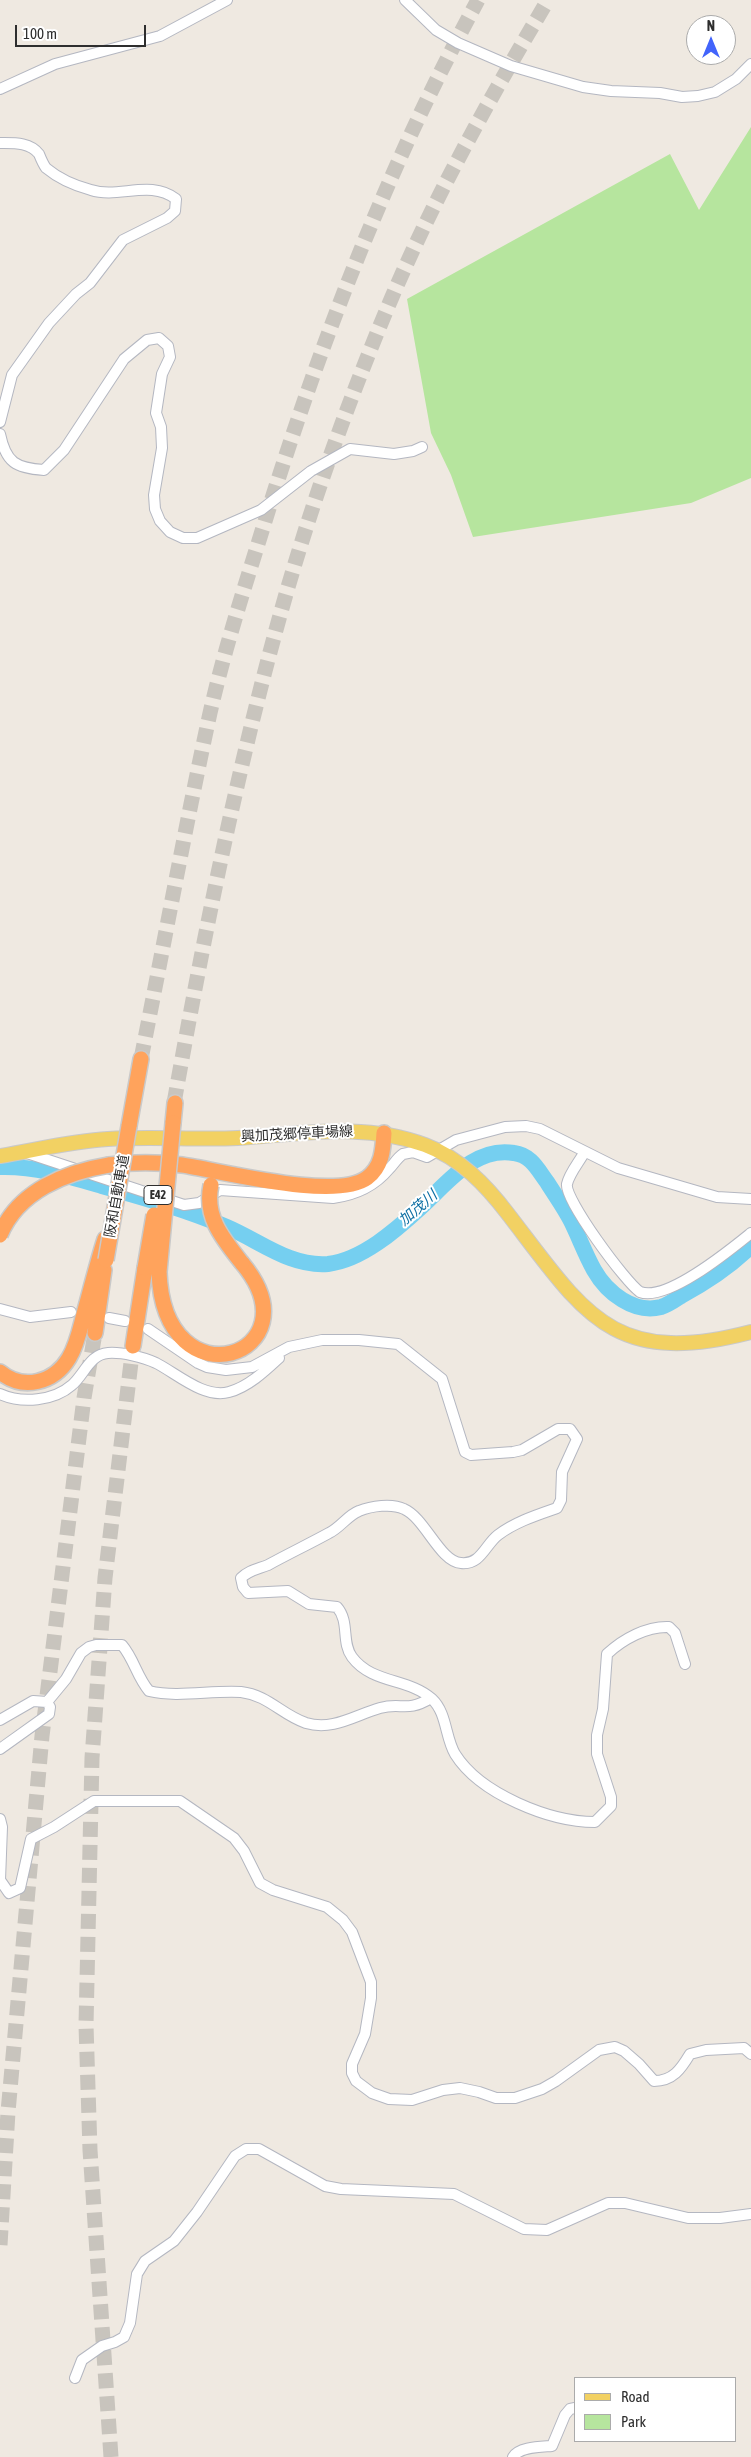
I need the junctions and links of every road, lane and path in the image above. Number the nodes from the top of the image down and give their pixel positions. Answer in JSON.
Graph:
{"nodes":[{"id":1,"x":227,"y":0,"type":"edge"},
{"id":2,"x":405,"y":0,"type":"edge"},
{"id":3,"x":751,"y":64,"type":"edge"},
{"id":4,"x":0,"y":89,"type":"edge"},
{"id":5,"x":0,"y":143,"type":"edge"},
{"id":6,"x":0,"y":422,"type":"edge"},
{"id":7,"x":0,"y":434,"type":"edge"},
{"id":8,"x":422,"y":447,"type":"dead end"},
{"id":9,"x":141,"y":1060,"type":"tunnel mouth"},
{"id":10,"x":174,"y":1103,"type":"tunnel mouth"},
{"id":11,"x":384,"y":1133,"type":"junction"},
{"id":12,"x":437,"y":1150,"type":"junction"},
{"id":13,"x":24,"y":1152,"type":"junction"},
{"id":14,"x":584,"y":1153,"type":"junction"},
{"id":15,"x":0,"y":1156,"type":"edge"},
{"id":16,"x":219,"y":1171,"type":"junction"},
{"id":17,"x":751,"y":1198,"type":"edge"},
{"id":18,"x":751,"y":1233,"type":"edge"},
{"id":19,"x":0,"y":1234,"type":"edge"},
{"id":20,"x":102,"y":1259,"type":"junction"},
{"id":21,"x":152,"y":1270,"type":"junction"},
{"id":22,"x":0,"y":1309,"type":"edge"},
{"id":23,"x":71,"y":1312,"type":"dead end"},
{"id":24,"x":109,"y":1318,"type":"dead end"},
{"id":25,"x":125,"y":1321,"type":"dead end"},
{"id":26,"x":148,"y":1329,"type":"dead end"},
{"id":27,"x":751,"y":1332,"type":"edge"},
{"id":28,"x":95,"y":1333,"type":"tunnel mouth"},
{"id":29,"x":295,"y":1345,"type":"junction"},
{"id":30,"x":133,"y":1346,"type":"tunnel mouth"},
{"id":31,"x":0,"y":1372,"type":"edge"},
{"id":32,"x":0,"y":1394,"type":"edge"},
{"id":33,"x":685,"y":1664,"type":"dead end"},
{"id":34,"x":431,"y":1698,"type":"junction"},
{"id":35,"x":47,"y":1702,"type":"junction"},
{"id":36,"x":0,"y":1720,"type":"edge"},
{"id":37,"x":0,"y":1749,"type":"edge"},
{"id":38,"x":0,"y":1819,"type":"edge"},
{"id":39,"x":751,"y":2054,"type":"edge"},
{"id":40,"x":751,"y":2214,"type":"edge"},
{"id":41,"x":76,"y":2378,"type":"dead end"},
{"id":42,"x":574,"y":2408,"type":"edge"},
{"id":43,"x":513,"y":2457,"type":"edge"}],
"edges":[{"from":1,"to":4,"type":"street"},
{"from":2,"to":3,"type":"street"},
{"from":5,"to":6,"type":"street"},
{"from":7,"to":8,"type":"street"},
{"from":9,"to":20,"type":"highway","name":"阪和自動車道","bridge":true},
{"from":10,"to":21,"type":"highway","number":"E42","bridge":true},
{"from":11,"to":12,"type":"main road","name":"興加茂郷停車場線"},
{"from":11,"to":13,"type":"main road","name":"興加茂郷停車場線"},
{"from":11,"to":16,"type":"highway"},
{"from":12,"to":13,"type":"street"},
{"from":12,"to":14,"type":"street"},
{"from":12,"to":27,"type":"main road","name":"興加茂郷停車場線"},
{"from":13,"to":15,"type":"main road","name":"興加茂郷停車場線"},
{"from":14,"to":17,"type":"street"},
{"from":14,"to":18,"type":"street"},
{"from":16,"to":19,"type":"highway","bridge":true},
{"from":16,"to":21,"type":"highway","bridge":true},
{"from":20,"to":28,"type":"highway","name":"阪和自動車道"},
{"from":20,"to":31,"type":"highway"},
{"from":21,"to":30,"type":"highway","number":"E42"},
{"from":22,"to":23,"type":"street"},
{"from":24,"to":25,"type":"street"},
{"from":26,"to":29,"type":"street"},
{"from":29,"to":32,"type":"street"},
{"from":29,"to":34,"type":"street"},
{"from":33,"to":34,"type":"street"},
{"from":34,"to":35,"type":"street"},
{"from":35,"to":36,"type":"street"},
{"from":35,"to":37,"type":"street"},
{"from":38,"to":39,"type":"street"},
{"from":40,"to":41,"type":"street"},
{"from":42,"to":43,"type":"street"}]}
